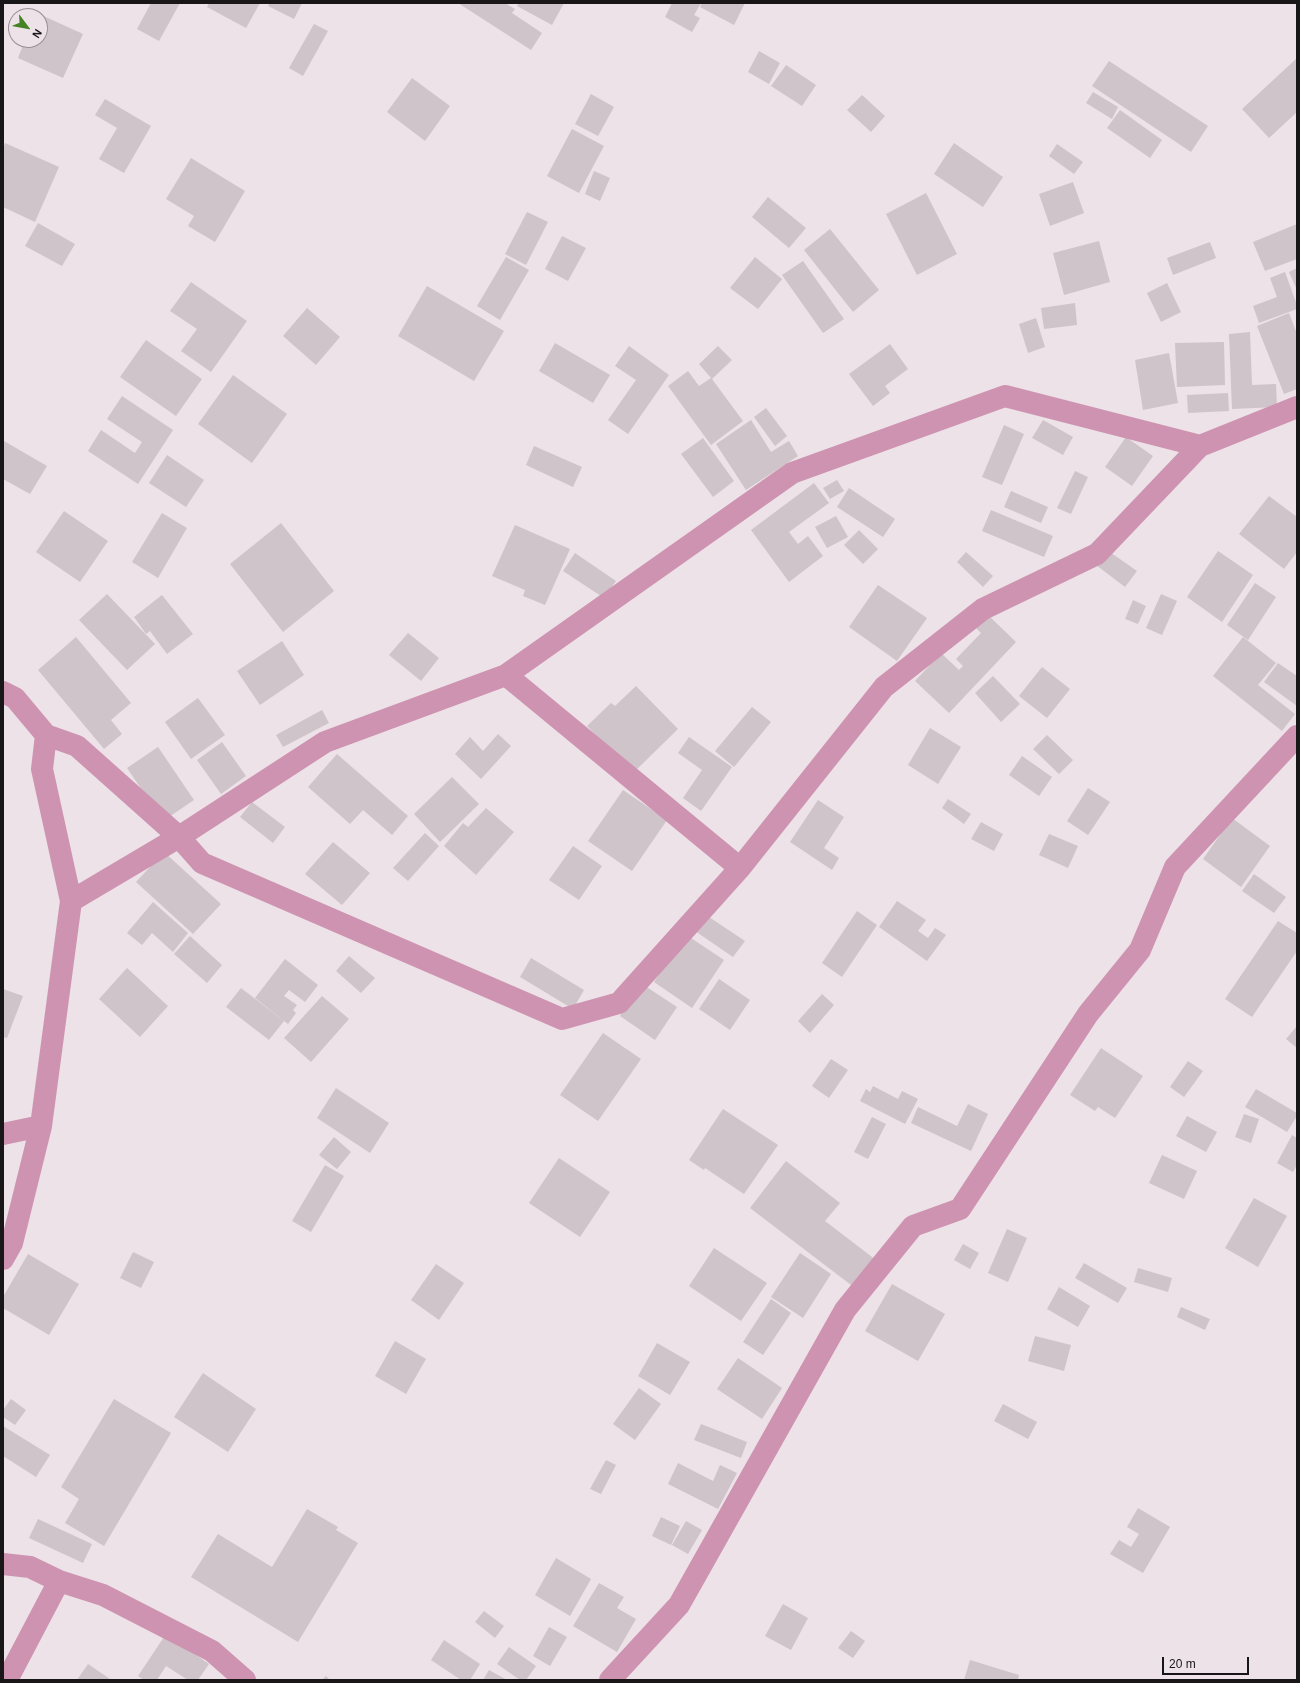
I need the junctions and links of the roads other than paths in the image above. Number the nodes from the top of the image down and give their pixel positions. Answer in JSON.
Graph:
{"nodes":[{"id":1,"x":1297,"y":406,"type":"edge"},
{"id":2,"x":1200,"y":446,"type":"junction"},
{"id":3,"x":506,"y":675,"type":"junction"},
{"id":4,"x":3,"y":692,"type":"edge"},
{"id":5,"x":46,"y":735,"type":"junction"},
{"id":6,"x":1297,"y":736,"type":"edge"},
{"id":7,"x":179,"y":837,"type":"junction"},
{"id":8,"x":740,"y":868,"type":"junction"},
{"id":9,"x":71,"y":901,"type":"junction"},
{"id":10,"x":41,"y":1126,"type":"junction"},
{"id":11,"x":3,"y":1134,"type":"edge"},
{"id":12,"x":3,"y":1259,"type":"edge"},
{"id":13,"x":3,"y":1564,"type":"edge"},
{"id":14,"x":59,"y":1581,"type":"junction"},
{"id":15,"x":7,"y":1680,"type":"edge"},
{"id":16,"x":246,"y":1680,"type":"edge"},
{"id":17,"x":610,"y":1680,"type":"edge"}],
"edges":[{"from":1,"to":2,"type":"street"},
{"from":2,"to":3,"type":"street"},
{"from":2,"to":8,"type":"street"},
{"from":3,"to":7,"type":"street"},
{"from":3,"to":8,"type":"street"},
{"from":4,"to":5,"type":"street"},
{"from":5,"to":7,"type":"street"},
{"from":5,"to":9,"type":"street"},
{"from":6,"to":17,"type":"street"},
{"from":7,"to":8,"type":"street"},
{"from":7,"to":9,"type":"street"},
{"from":9,"to":10,"type":"street"},
{"from":10,"to":11,"type":"street"},
{"from":10,"to":12,"type":"street"},
{"from":13,"to":14,"type":"street"},
{"from":14,"to":15,"type":"street"},
{"from":14,"to":16,"type":"street"}]}
